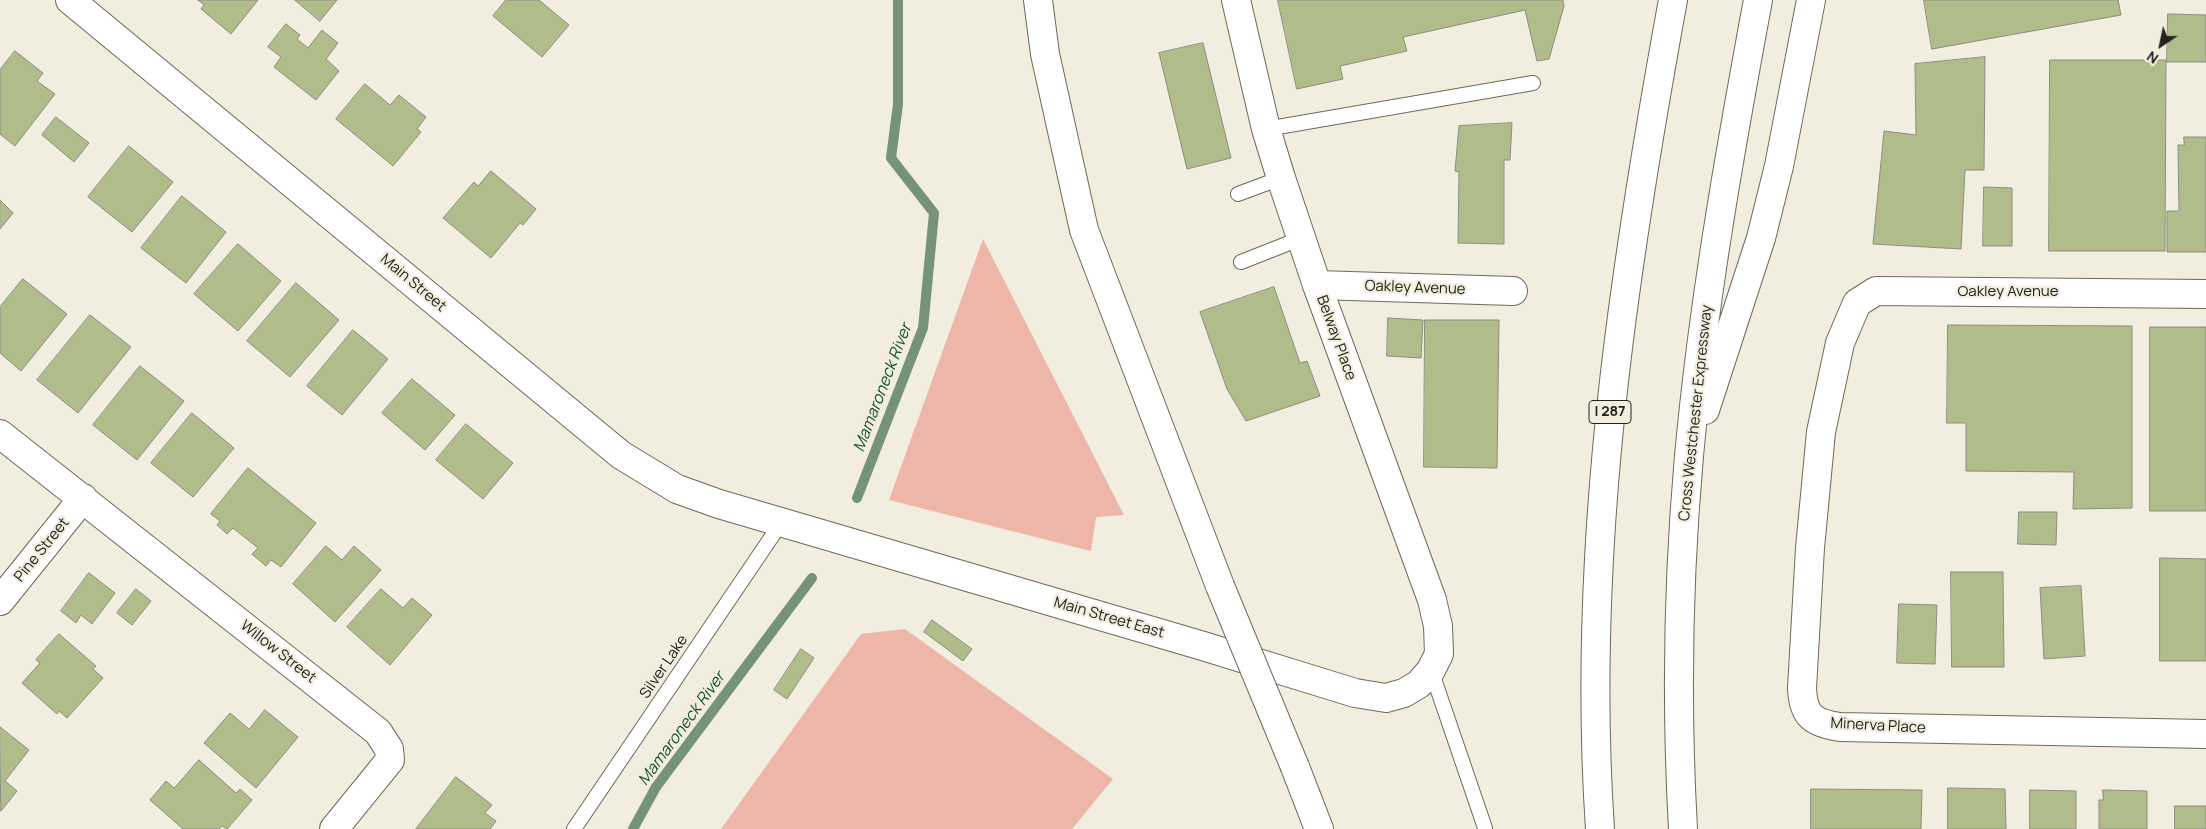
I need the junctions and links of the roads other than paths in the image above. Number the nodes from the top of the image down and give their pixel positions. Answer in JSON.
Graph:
{"nodes":[{"id":1,"x":70,"y":0,"type":"edge"},
{"id":2,"x":1038,"y":0,"type":"edge"},
{"id":3,"x":1236,"y":0,"type":"edge"},
{"id":4,"x":1673,"y":0,"type":"edge"},
{"id":5,"x":1758,"y":0,"type":"edge"},
{"id":6,"x":1811,"y":0,"type":"edge"},
{"id":7,"x":1533,"y":83,"type":"dead end"},
{"id":8,"x":1266,"y":129,"type":"junction"},
{"id":9,"x":1281,"y":178,"type":"junction"},
{"id":10,"x":1238,"y":194,"type":"dead end"},
{"id":11,"x":1302,"y":238,"type":"junction"},
{"id":12,"x":1241,"y":262,"type":"dead end"},
{"id":13,"x":1316,"y":284,"type":"junction"},
{"id":14,"x":1513,"y":291,"type":"dead end"},
{"id":15,"x":2206,"y":294,"type":"edge"},
{"id":16,"x":1840,"y":343,"type":"joint"},
{"id":17,"x":0,"y":434,"type":"edge"},
{"id":18,"x":1689,"y":457,"type":"junction"},
{"id":19,"x":83,"y":498,"type":"junction"},
{"id":20,"x":781,"y":523,"type":"junction"},
{"id":21,"x":0,"y":602,"type":"edge"},
{"id":22,"x":1431,"y":670,"type":"junction"},
{"id":23,"x":2206,"y":734,"type":"edge"},
{"id":24,"x":1486,"y":828,"type":"edge"},
{"id":25,"x":334,"y":829,"type":"edge"},
{"id":26,"x":574,"y":829,"type":"edge"},
{"id":27,"x":1319,"y":829,"type":"edge"},
{"id":28,"x":1600,"y":829,"type":"edge"},
{"id":29,"x":1683,"y":829,"type":"edge"}],
"edges":[{"from":1,"to":20,"type":"main road","name":"Main Street"},
{"from":2,"to":27,"type":"main road","bridge":true},
{"from":3,"to":8,"type":"main road","name":"Belway Place"},
{"from":4,"to":28,"type":"main road","number":"I 287"},
{"from":5,"to":18,"type":"main road","name":"Cross Westchester Expressway"},
{"from":6,"to":18,"type":"main road"},
{"from":7,"to":8,"type":"lane"},
{"from":8,"to":9,"type":"main road","name":"Belway Place"},
{"from":9,"to":10,"type":"lane"},
{"from":9,"to":11,"type":"main road","name":"Belway Place"},
{"from":11,"to":12,"type":"lane"},
{"from":11,"to":13,"type":"main road","name":"Belway Place"},
{"from":13,"to":14,"type":"main road","name":"Oakley Avenue"},
{"from":13,"to":22,"type":"main road","name":"Belway Place"},
{"from":15,"to":16,"type":"main road","name":"Oakley Avenue"},
{"from":16,"to":23,"type":"main road","name":"Minerva Place"},
{"from":17,"to":19,"type":"main road"},
{"from":18,"to":29,"type":"main road","name":"Cross Westchester Expressway"},
{"from":19,"to":21,"type":"main road","name":"Pine Street"},
{"from":19,"to":25,"type":"main road","name":"Willow Street"},
{"from":20,"to":22,"type":"main road","name":"Main Street East"},
{"from":20,"to":26,"type":"lane","name":"Silver Lake"},
{"from":22,"to":24,"type":"lane"}]}
